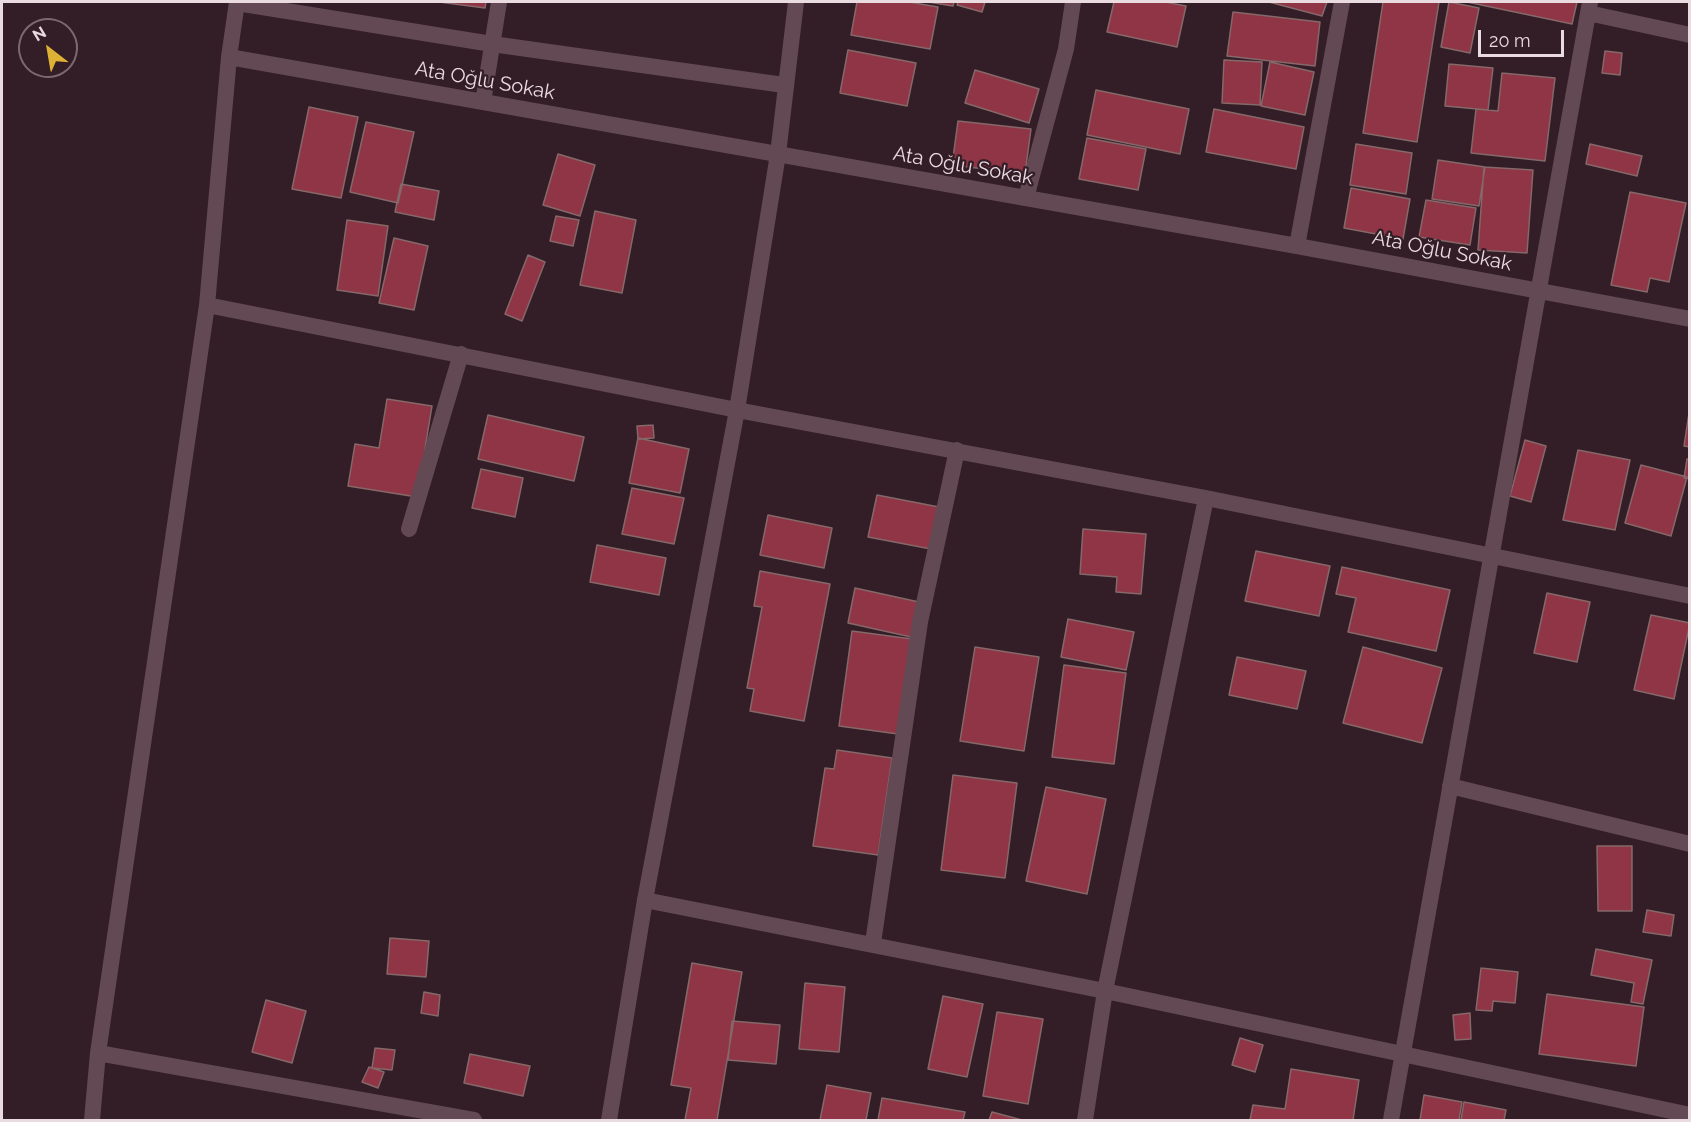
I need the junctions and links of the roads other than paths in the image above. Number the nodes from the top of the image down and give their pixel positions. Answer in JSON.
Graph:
{"nodes":[{"id":1,"x":237,"y":2,"type":"edge"},
{"id":2,"x":499,"y":2,"type":"edge"},
{"id":3,"x":796,"y":2,"type":"edge"},
{"id":4,"x":1073,"y":2,"type":"edge"},
{"id":5,"x":1342,"y":2,"type":"edge"},
{"id":6,"x":1589,"y":7,"type":"edge"},
{"id":7,"x":1689,"y":35,"type":"edge"},
{"id":8,"x":492,"y":44,"type":"junction"},
{"id":9,"x":229,"y":57,"type":"junction"},
{"id":10,"x":784,"y":85,"type":"junction"},
{"id":11,"x":483,"y":102,"type":"junction"},
{"id":12,"x":778,"y":154,"type":"junction"},
{"id":13,"x":1026,"y":198,"type":"junction"},
{"id":14,"x":1298,"y":246,"type":"junction"},
{"id":15,"x":1538,"y":290,"type":"junction"},
{"id":16,"x":207,"y":305,"type":"junction"},
{"id":17,"x":1689,"y":319,"type":"edge"},
{"id":18,"x":461,"y":354,"type":"junction"},
{"id":19,"x":737,"y":410,"type":"junction"},
{"id":20,"x":957,"y":450,"type":"junction"},
{"id":21,"x":1206,"y":498,"type":"junction"},
{"id":22,"x":409,"y":529,"type":"dead end"},
{"id":23,"x":1491,"y":555,"type":"junction"},
{"id":24,"x":1689,"y":596,"type":"edge"},
{"id":25,"x":1450,"y":786,"type":"junction"},
{"id":26,"x":1689,"y":844,"type":"edge"},
{"id":27,"x":645,"y":900,"type":"junction"},
{"id":28,"x":873,"y":944,"type":"junction"},
{"id":29,"x":1105,"y":991,"type":"junction"},
{"id":30,"x":98,"y":1053,"type":"junction"},
{"id":31,"x":1403,"y":1053,"type":"junction"},
{"id":32,"x":1689,"y":1115,"type":"edge"},
{"id":33,"x":92,"y":1120,"type":"edge"},
{"id":34,"x":474,"y":1120,"type":"edge"},
{"id":35,"x":609,"y":1120,"type":"edge"},
{"id":36,"x":1085,"y":1120,"type":"edge"},
{"id":37,"x":1391,"y":1120,"type":"edge"}],
"edges":[{"from":1,"to":8,"type":"street"},
{"from":1,"to":9,"type":"street"},
{"from":2,"to":8,"type":"street"},
{"from":3,"to":10,"type":"street"},
{"from":4,"to":13,"type":"street"},
{"from":5,"to":14,"type":"street"},
{"from":6,"to":7,"type":"street"},
{"from":6,"to":15,"type":"street"},
{"from":8,"to":10,"type":"street"},
{"from":8,"to":11,"type":"street"},
{"from":9,"to":11,"type":"street","name":"Ata Oğlu Sokak"},
{"from":9,"to":16,"type":"street"},
{"from":10,"to":12,"type":"street"},
{"from":11,"to":12,"type":"street","name":"Ata Oğlu Sokak"},
{"from":12,"to":13,"type":"street","name":"Ata Oğlu Sokak"},
{"from":12,"to":19,"type":"street"},
{"from":13,"to":14,"type":"street","name":"Ata Oğlu Sokak"},
{"from":14,"to":15,"type":"street","name":"Ata Oğlu Sokak"},
{"from":15,"to":17,"type":"street","name":"Ata Oğlu Sokak"},
{"from":15,"to":23,"type":"street"},
{"from":16,"to":18,"type":"street"},
{"from":16,"to":30,"type":"street"},
{"from":18,"to":19,"type":"street"},
{"from":18,"to":22,"type":"street"},
{"from":19,"to":20,"type":"street"},
{"from":19,"to":27,"type":"street"},
{"from":20,"to":21,"type":"street"},
{"from":20,"to":28,"type":"street"},
{"from":21,"to":23,"type":"street"},
{"from":21,"to":29,"type":"street"},
{"from":23,"to":24,"type":"street"},
{"from":23,"to":25,"type":"street"},
{"from":25,"to":26,"type":"street"},
{"from":25,"to":31,"type":"street"},
{"from":27,"to":28,"type":"street"},
{"from":27,"to":35,"type":"street"},
{"from":28,"to":29,"type":"street"},
{"from":29,"to":31,"type":"street"},
{"from":29,"to":36,"type":"street"},
{"from":30,"to":33,"type":"street"},
{"from":30,"to":34,"type":"street"},
{"from":31,"to":32,"type":"street"},
{"from":31,"to":37,"type":"street"}]}
